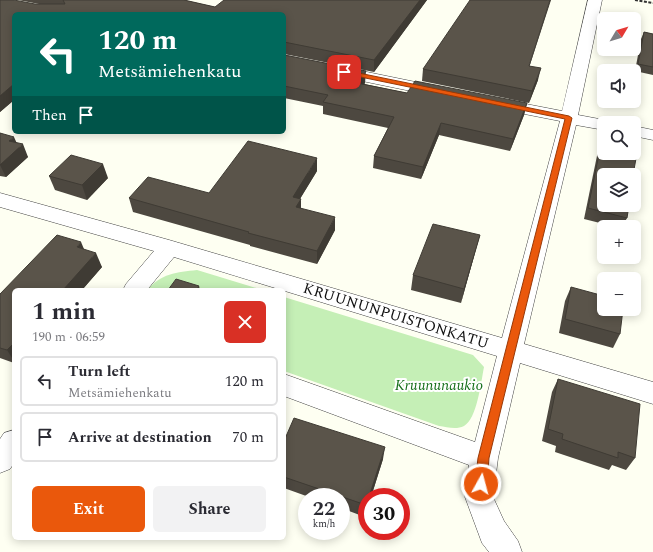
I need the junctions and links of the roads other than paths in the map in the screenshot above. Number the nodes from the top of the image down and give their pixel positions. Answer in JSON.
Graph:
{"nodes":[{"id":1,"x":595,"y":0,"type":"edge"},
{"id":2,"x":286,"y":60,"type":"edge"},
{"id":3,"x":453,"y":94,"type":"edge"},
{"id":4,"x":484,"y":100,"type":"edge"},
{"id":5,"x":569,"y":118,"type":"junction"},
{"id":6,"x":597,"y":124,"type":"edge"},
{"id":7,"x":641,"y":132,"type":"edge"},
{"id":8,"x":653,"y":135,"type":"edge"},
{"id":9,"x":0,"y":200,"type":"edge"},
{"id":10,"x":169,"y":248,"type":"junction"},
{"id":11,"x":136,"y":288,"type":"edge"},
{"id":12,"x":512,"y":350,"type":"junction"},
{"id":13,"x":286,"y":386,"type":"edge"},
{"id":14,"x":653,"y":393,"type":"edge"},
{"id":15,"x":12,"y":445,"type":"edge"},
{"id":16,"x":484,"y":458,"type":"junction"},
{"id":17,"x":0,"y":460,"type":"edge"},
{"id":18,"x":507,"y":552,"type":"edge"}],
"edges":[{"from":1,"to":5,"type":"street"},
{"from":2,"to":3,"type":"street"},
{"from":4,"to":5,"type":"street"},
{"from":5,"to":6,"type":"street"},
{"from":5,"to":12,"type":"street"},
{"from":7,"to":8,"type":"street"},
{"from":9,"to":10,"type":"street","name":"KRUUNUNPUISTONKATU"},
{"from":10,"to":11,"type":"street"},
{"from":10,"to":12,"type":"street","name":"KRUUNUNPUISTONKATU"},
{"from":12,"to":14,"type":"street","name":"KRUUNUNPUISTONKATU"},
{"from":12,"to":16,"type":"street"},
{"from":13,"to":16,"type":"street"},
{"from":15,"to":17,"type":"street"},
{"from":16,"to":18,"type":"street"}]}
